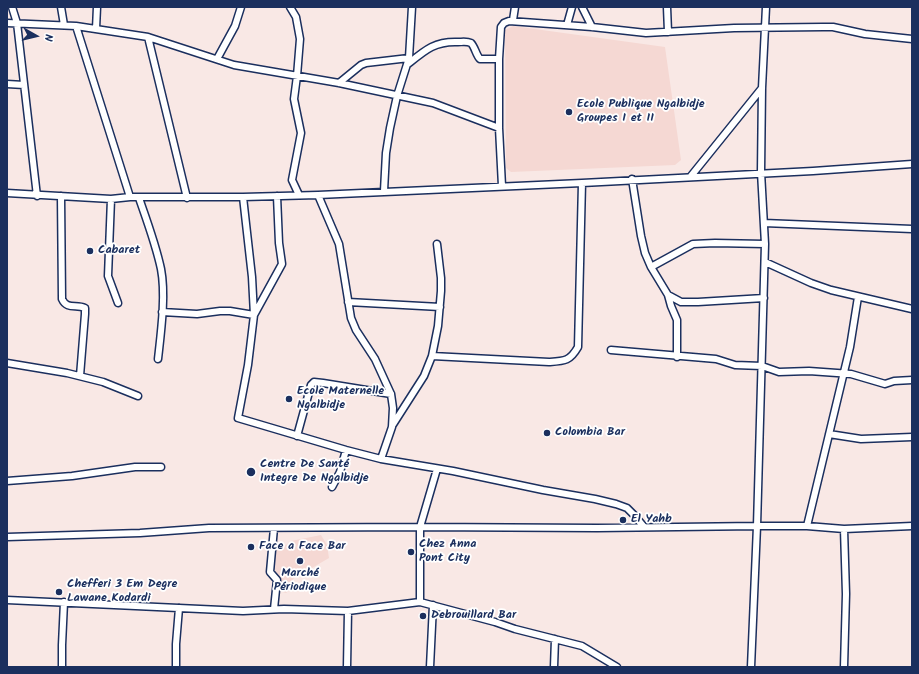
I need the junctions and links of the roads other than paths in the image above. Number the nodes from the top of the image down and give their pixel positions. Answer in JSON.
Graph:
{"nodes":[{"id":1,"x":12,"y":7,"type":"edge"},
{"id":2,"x":60,"y":7,"type":"edge"},
{"id":3,"x":97,"y":7,"type":"edge"},
{"id":4,"x":241,"y":7,"type":"edge"},
{"id":5,"x":290,"y":7,"type":"edge"},
{"id":6,"x":412,"y":7,"type":"edge"},
{"id":7,"x":515,"y":7,"type":"edge"},
{"id":8,"x":572,"y":7,"type":"edge"},
{"id":9,"x":582,"y":7,"type":"edge"},
{"id":10,"x":667,"y":7,"type":"edge"},
{"id":11,"x":766,"y":7,"type":"edge"},
{"id":12,"x":513,"y":20,"type":"junction"},
{"id":13,"x":7,"y":23,"type":"edge"},
{"id":14,"x":17,"y":23,"type":"junction"},
{"id":15,"x":64,"y":24,"type":"junction"},
{"id":16,"x":566,"y":25,"type":"junction"},
{"id":17,"x":76,"y":26,"type":"junction"},
{"id":18,"x":592,"y":27,"type":"junction"},
{"id":19,"x":766,"y":28,"type":"junction"},
{"id":20,"x":96,"y":29,"type":"junction"},
{"id":21,"x":668,"y":32,"type":"junction"},
{"id":22,"x":148,"y":37,"type":"junction"},
{"id":23,"x":912,"y":40,"type":"edge"},
{"id":24,"x":217,"y":59,"type":"junction"},
{"id":25,"x":499,"y":60,"type":"junction"},
{"id":26,"x":408,"y":61,"type":"junction"},
{"id":27,"x":297,"y":76,"type":"junction"},
{"id":28,"x":7,"y":84,"type":"edge"},
{"id":29,"x":339,"y":84,"type":"junction"},
{"id":30,"x":24,"y":85,"type":"junction"},
{"id":31,"x":762,"y":88,"type":"junction"},
{"id":32,"x":397,"y":96,"type":"junction"},
{"id":33,"x":499,"y":128,"type":"junction"},
{"id":34,"x":912,"y":164,"type":"edge"},
{"id":35,"x":761,"y":172,"type":"junction"},
{"id":36,"x":691,"y":176,"type":"junction"},
{"id":37,"x":632,"y":179,"type":"junction"},
{"id":38,"x":582,"y":183,"type":"junction"},
{"id":39,"x":502,"y":186,"type":"junction"},
{"id":40,"x":384,"y":191,"type":"junction"},
{"id":41,"x":7,"y":194,"type":"edge"},
{"id":42,"x":318,"y":194,"type":"junction"},
{"id":43,"x":299,"y":195,"type":"junction"},
{"id":44,"x":37,"y":196,"type":"junction"},
{"id":45,"x":61,"y":196,"type":"junction"},
{"id":46,"x":276,"y":196,"type":"junction"},
{"id":47,"x":243,"y":197,"type":"junction"},
{"id":48,"x":130,"y":198,"type":"junction"},
{"id":49,"x":139,"y":198,"type":"junction"},
{"id":50,"x":187,"y":198,"type":"junction"},
{"id":51,"x":111,"y":199,"type":"junction"},
{"id":52,"x":764,"y":222,"type":"junction"},
{"id":53,"x":912,"y":229,"type":"edge"},
{"id":54,"x":437,"y":244,"type":"dead end"},
{"id":55,"x":765,"y":244,"type":"junction"},
{"id":56,"x":765,"y":262,"type":"junction"},
{"id":57,"x":651,"y":267,"type":"junction"},
{"id":58,"x":668,"y":295,"type":"junction"},
{"id":59,"x":858,"y":297,"type":"junction"},
{"id":60,"x":764,"y":298,"type":"junction"},
{"id":61,"x":348,"y":302,"type":"junction"},
{"id":62,"x":681,"y":302,"type":"junction"},
{"id":63,"x":118,"y":303,"type":"dead end"},
{"id":64,"x":671,"y":306,"type":"junction"},
{"id":65,"x":440,"y":307,"type":"junction"},
{"id":66,"x":912,"y":309,"type":"edge"},
{"id":67,"x":162,"y":312,"type":"junction"},
{"id":68,"x":254,"y":315,"type":"junction"},
{"id":69,"x":611,"y":350,"type":"dead end"},
{"id":70,"x":432,"y":356,"type":"junction"},
{"id":71,"x":677,"y":357,"type":"junction"},
{"id":72,"x":158,"y":359,"type":"dead end"},
{"id":73,"x":7,"y":363,"type":"edge"},
{"id":74,"x":762,"y":366,"type":"junction"},
{"id":75,"x":844,"y":373,"type":"junction"},
{"id":76,"x":80,"y":376,"type":"junction"},
{"id":77,"x":912,"y":380,"type":"edge"},
{"id":78,"x":391,"y":394,"type":"junction"},
{"id":79,"x":138,"y":396,"type":"dead end"},
{"id":80,"x":392,"y":427,"type":"junction"},
{"id":81,"x":829,"y":434,"type":"junction"},
{"id":82,"x":297,"y":436,"type":"junction"},
{"id":83,"x":912,"y":437,"type":"edge"},
{"id":84,"x":346,"y":450,"type":"junction"},
{"id":85,"x":381,"y":459,"type":"junction"},
{"id":86,"x":161,"y":467,"type":"dead end"},
{"id":87,"x":437,"y":469,"type":"junction"},
{"id":88,"x":7,"y":481,"type":"edge"},
{"id":89,"x":332,"y":486,"type":"dead end"},
{"id":90,"x":757,"y":526,"type":"junction"},
{"id":91,"x":806,"y":526,"type":"junction"},
{"id":92,"x":912,"y":526,"type":"edge"},
{"id":93,"x":420,"y":527,"type":"junction"},
{"id":94,"x":274,"y":528,"type":"junction"},
{"id":95,"x":644,"y":528,"type":"junction"},
{"id":96,"x":844,"y":529,"type":"junction"},
{"id":97,"x":7,"y":537,"type":"edge"},
{"id":98,"x":7,"y":600,"type":"edge"},
{"id":99,"x":64,"y":602,"type":"junction"},
{"id":100,"x":420,"y":602,"type":"junction"},
{"id":101,"x":432,"y":605,"type":"junction"},
{"id":102,"x":179,"y":608,"type":"junction"},
{"id":103,"x":274,"y":609,"type":"junction"},
{"id":104,"x":348,"y":611,"type":"junction"},
{"id":105,"x":555,"y":639,"type":"junction"},
{"id":106,"x":62,"y":667,"type":"edge"},
{"id":107,"x":176,"y":667,"type":"edge"},
{"id":108,"x":347,"y":667,"type":"edge"},
{"id":109,"x":430,"y":667,"type":"edge"},
{"id":110,"x":554,"y":667,"type":"edge"},
{"id":111,"x":617,"y":667,"type":"edge"},
{"id":112,"x":751,"y":667,"type":"edge"},
{"id":113,"x":844,"y":667,"type":"edge"}],
"edges":[{"from":1,"to":14,"type":"street"},
{"from":2,"to":15,"type":"street"},
{"from":3,"to":20,"type":"street"},
{"from":4,"to":24,"type":"street"},
{"from":5,"to":27,"type":"street"},
{"from":6,"to":26,"type":"street"},
{"from":7,"to":12,"type":"street"},
{"from":8,"to":16,"type":"street"},
{"from":9,"to":18,"type":"street"},
{"from":10,"to":21,"type":"street"},
{"from":11,"to":19,"type":"street"},
{"from":12,"to":16,"type":"street"},
{"from":12,"to":25,"type":"street"},
{"from":13,"to":14,"type":"street"},
{"from":14,"to":15,"type":"street"},
{"from":14,"to":30,"type":"street"},
{"from":15,"to":17,"type":"street"},
{"from":16,"to":18,"type":"street"},
{"from":17,"to":20,"type":"street"},
{"from":17,"to":48,"type":"street"},
{"from":18,"to":21,"type":"street"},
{"from":19,"to":21,"type":"street"},
{"from":19,"to":23,"type":"street"},
{"from":19,"to":31,"type":"street"},
{"from":20,"to":22,"type":"street"},
{"from":22,"to":24,"type":"street"},
{"from":22,"to":50,"type":"street"},
{"from":24,"to":27,"type":"street"},
{"from":25,"to":26,"type":"street"},
{"from":25,"to":33,"type":"street"},
{"from":26,"to":29,"type":"street"},
{"from":26,"to":32,"type":"street"},
{"from":27,"to":29,"type":"street"},
{"from":27,"to":43,"type":"street"},
{"from":28,"to":30,"type":"street"},
{"from":29,"to":32,"type":"street"},
{"from":30,"to":44,"type":"street"},
{"from":31,"to":35,"type":"street"},
{"from":31,"to":36,"type":"street"},
{"from":32,"to":33,"type":"street"},
{"from":32,"to":40,"type":"street"},
{"from":33,"to":39,"type":"street"},
{"from":34,"to":35,"type":"street"},
{"from":35,"to":36,"type":"street"},
{"from":35,"to":52,"type":"street"},
{"from":36,"to":37,"type":"street"},
{"from":37,"to":38,"type":"street"},
{"from":37,"to":57,"type":"street"},
{"from":38,"to":39,"type":"street"},
{"from":38,"to":70,"type":"street"},
{"from":39,"to":40,"type":"street"},
{"from":40,"to":42,"type":"street"},
{"from":41,"to":44,"type":"street"},
{"from":42,"to":43,"type":"street"},
{"from":42,"to":61,"type":"street"},
{"from":43,"to":46,"type":"street"},
{"from":44,"to":45,"type":"street"},
{"from":45,"to":51,"type":"street"},
{"from":45,"to":76,"type":"street"},
{"from":46,"to":47,"type":"street"},
{"from":46,"to":68,"type":"street"},
{"from":47,"to":50,"type":"street"},
{"from":47,"to":68,"type":"street"},
{"from":48,"to":49,"type":"street"},
{"from":48,"to":51,"type":"street"},
{"from":49,"to":50,"type":"street"},
{"from":49,"to":67,"type":"street"},
{"from":51,"to":63,"type":"street"},
{"from":52,"to":53,"type":"street"},
{"from":52,"to":55,"type":"street"},
{"from":54,"to":65,"type":"street"},
{"from":55,"to":56,"type":"street"},
{"from":55,"to":57,"type":"street"},
{"from":56,"to":59,"type":"street"},
{"from":56,"to":60,"type":"street"},
{"from":57,"to":58,"type":"street"},
{"from":58,"to":62,"type":"street"},
{"from":58,"to":64,"type":"street"},
{"from":59,"to":66,"type":"street"},
{"from":59,"to":75,"type":"street"},
{"from":60,"to":62,"type":"street"},
{"from":60,"to":74,"type":"street"},
{"from":61,"to":65,"type":"street"},
{"from":61,"to":78,"type":"street"},
{"from":62,"to":64,"type":"street"},
{"from":64,"to":71,"type":"street"},
{"from":65,"to":70,"type":"street"},
{"from":67,"to":68,"type":"street"},
{"from":67,"to":72,"type":"street"},
{"from":68,"to":82,"type":"street"},
{"from":69,"to":71,"type":"street"},
{"from":70,"to":80,"type":"street"},
{"from":71,"to":74,"type":"street"},
{"from":73,"to":76,"type":"street"},
{"from":74,"to":75,"type":"street"},
{"from":74,"to":90,"type":"street"},
{"from":75,"to":77,"type":"street"},
{"from":75,"to":81,"type":"street"},
{"from":76,"to":79,"type":"street"},
{"from":78,"to":80,"type":"street"},
{"from":78,"to":82,"type":"street"},
{"from":80,"to":85,"type":"street"},
{"from":81,"to":83,"type":"street"},
{"from":81,"to":91,"type":"street"},
{"from":82,"to":84,"type":"street"},
{"from":84,"to":85,"type":"street"},
{"from":84,"to":89,"type":"street"},
{"from":85,"to":87,"type":"street"},
{"from":86,"to":88,"type":"street"},
{"from":87,"to":93,"type":"street"},
{"from":87,"to":95,"type":"street"},
{"from":90,"to":91,"type":"street"},
{"from":90,"to":95,"type":"street"},
{"from":90,"to":112,"type":"street"},
{"from":91,"to":96,"type":"street"},
{"from":92,"to":96,"type":"street"},
{"from":93,"to":94,"type":"street"},
{"from":93,"to":95,"type":"street"},
{"from":93,"to":100,"type":"street"},
{"from":94,"to":97,"type":"street"},
{"from":94,"to":103,"type":"street"},
{"from":96,"to":113,"type":"street"},
{"from":98,"to":99,"type":"street"},
{"from":99,"to":102,"type":"street"},
{"from":99,"to":106,"type":"street"},
{"from":100,"to":101,"type":"street"},
{"from":100,"to":104,"type":"street"},
{"from":101,"to":105,"type":"street"},
{"from":101,"to":109,"type":"street"},
{"from":102,"to":103,"type":"street"},
{"from":102,"to":107,"type":"street"},
{"from":103,"to":104,"type":"street"},
{"from":104,"to":108,"type":"street"},
{"from":105,"to":110,"type":"street"},
{"from":105,"to":111,"type":"street"}]}
